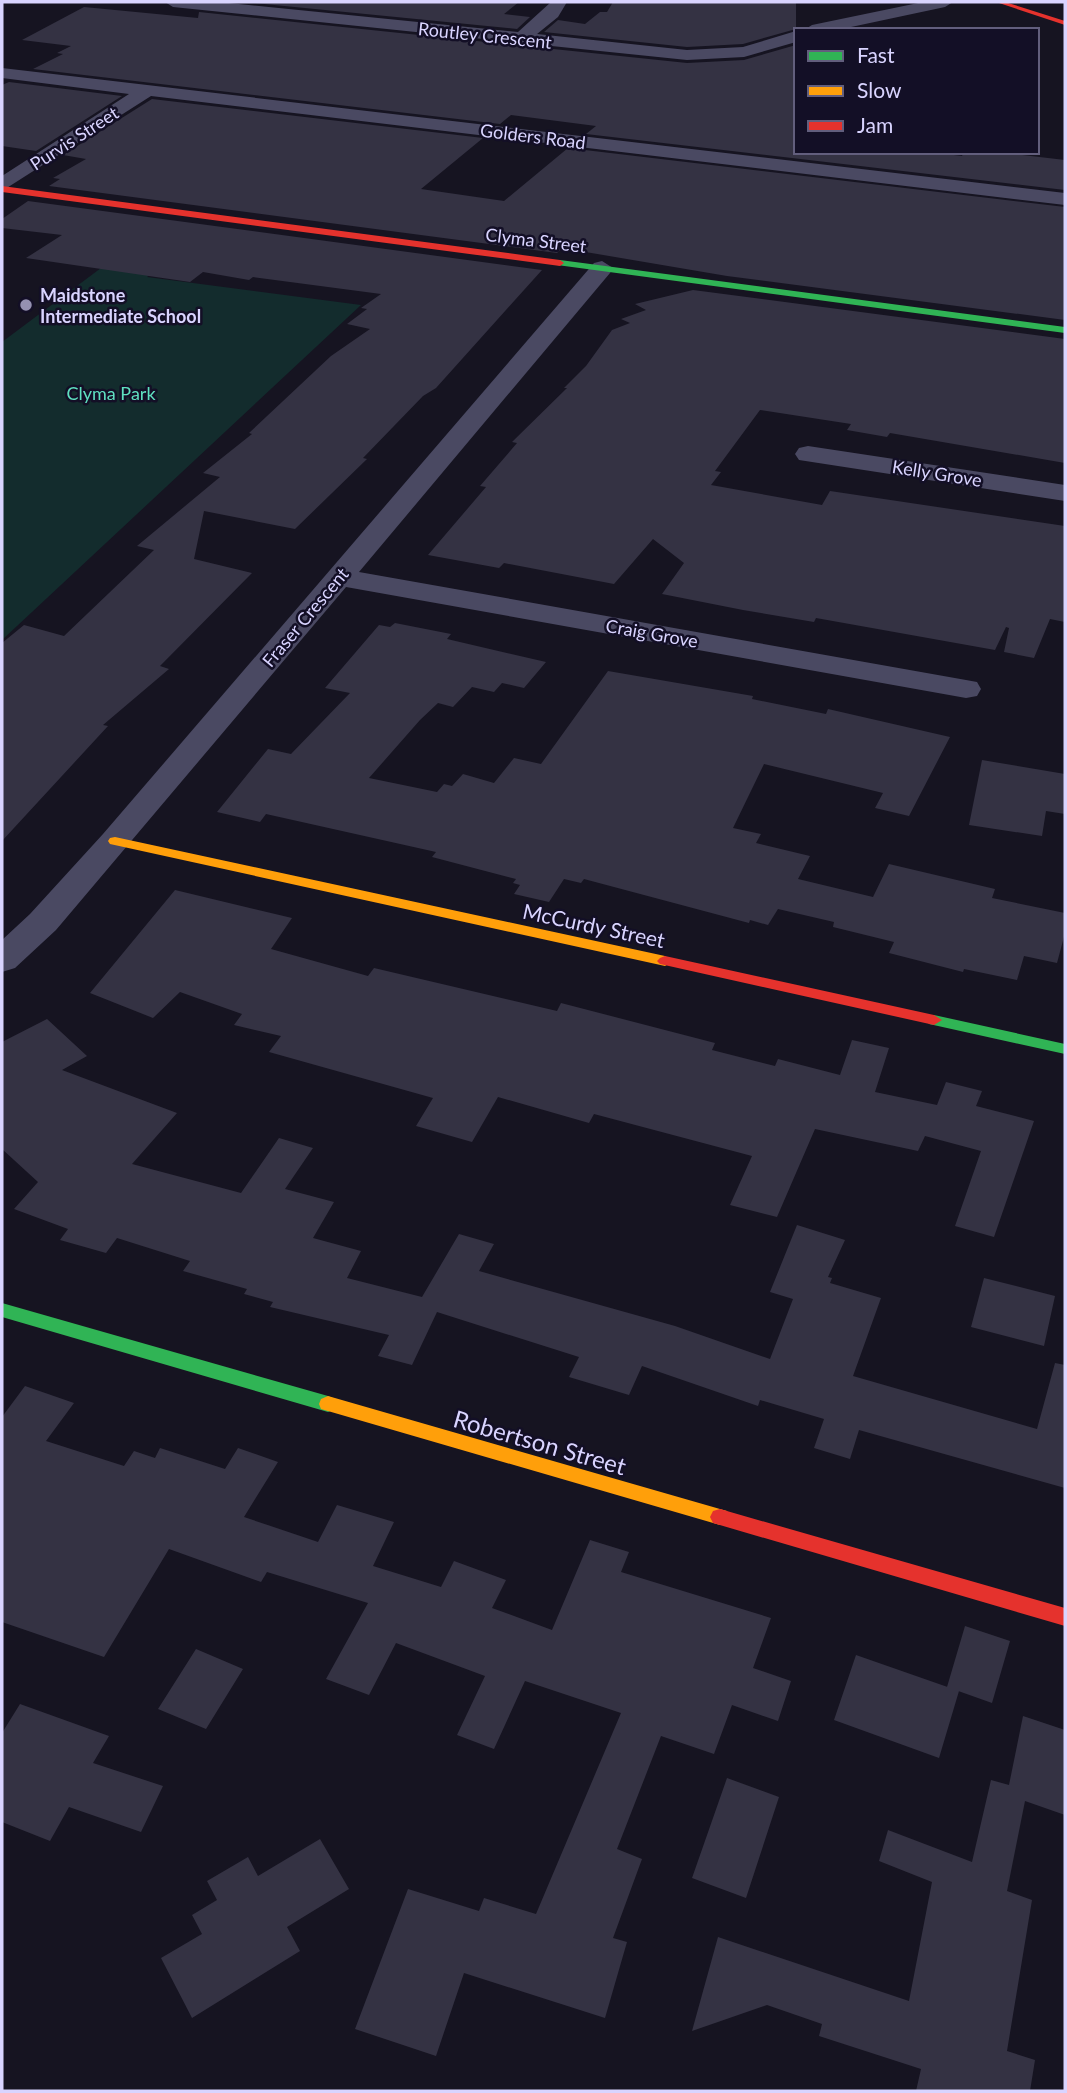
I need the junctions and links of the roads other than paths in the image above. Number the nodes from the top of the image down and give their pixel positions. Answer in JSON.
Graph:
{"nodes":[{"id":1,"x":173,"y":2,"type":"edge"},
{"id":2,"x":559,"y":2,"type":"edge"},
{"id":3,"x":945,"y":2,"type":"edge"},
{"id":4,"x":999,"y":2,"type":"edge"},
{"id":5,"x":218,"y":4,"type":"edge"},
{"id":6,"x":1065,"y":23,"type":"edge"},
{"id":7,"x":822,"y":28,"type":"edge"},
{"id":8,"x":794,"y":37,"type":"edge"},
{"id":9,"x":522,"y":38,"type":"junction"},
{"id":10,"x":776,"y":44,"type":"junction"},
{"id":11,"x":794,"y":48,"type":"edge"},
{"id":12,"x":2,"y":74,"type":"edge"},
{"id":13,"x":146,"y":91,"type":"junction"},
{"id":14,"x":2,"y":187,"type":"edge"},
{"id":15,"x":1065,"y":199,"type":"edge"},
{"id":16,"x":602,"y":268,"type":"junction"},
{"id":17,"x":1065,"y":330,"type":"edge"},
{"id":18,"x":808,"y":454,"type":"dead end"},
{"id":19,"x":1065,"y":493,"type":"edge"},
{"id":20,"x":338,"y":577,"type":"junction"},
{"id":21,"x":966,"y":689,"type":"dead end"},
{"id":22,"x":115,"y":841,"type":"junction"},
{"id":23,"x":2,"y":960,"type":"edge"},
{"id":24,"x":1065,"y":1049,"type":"edge"},
{"id":25,"x":2,"y":1310,"type":"edge"},
{"id":26,"x":1065,"y":1617,"type":"edge"}],
"edges":[{"from":1,"to":5,"type":"street","name":"Routley Crescent"},
{"from":2,"to":9,"type":"street"},
{"from":3,"to":7,"type":"street"},
{"from":4,"to":6,"type":"street"},
{"from":5,"to":9,"type":"street","name":"Routley Crescent"},
{"from":8,"to":10,"type":"street","name":"Routley Crescent"},
{"from":9,"to":10,"type":"street","name":"Routley Crescent"},
{"from":10,"to":11,"type":"street"},
{"from":12,"to":13,"type":"street","name":"Golders Road"},
{"from":13,"to":14,"type":"street","name":"Purvis Street"},
{"from":13,"to":15,"type":"street","name":"Golders Road"},
{"from":14,"to":16,"type":"street","name":"Clyma Street"},
{"from":16,"to":17,"type":"street","name":"Clyma Street"},
{"from":16,"to":20,"type":"street","name":"Fraser Crescent"},
{"from":18,"to":19,"type":"street","name":"Kelly Grove"},
{"from":20,"to":21,"type":"street","name":"Craig Grove"},
{"from":20,"to":22,"type":"street","name":"Fraser Crescent"},
{"from":22,"to":23,"type":"street","name":"Fraser Crescent"},
{"from":22,"to":24,"type":"street","name":"McCurdy Street"},
{"from":25,"to":26,"type":"street","name":"Robertson Street"}]}
